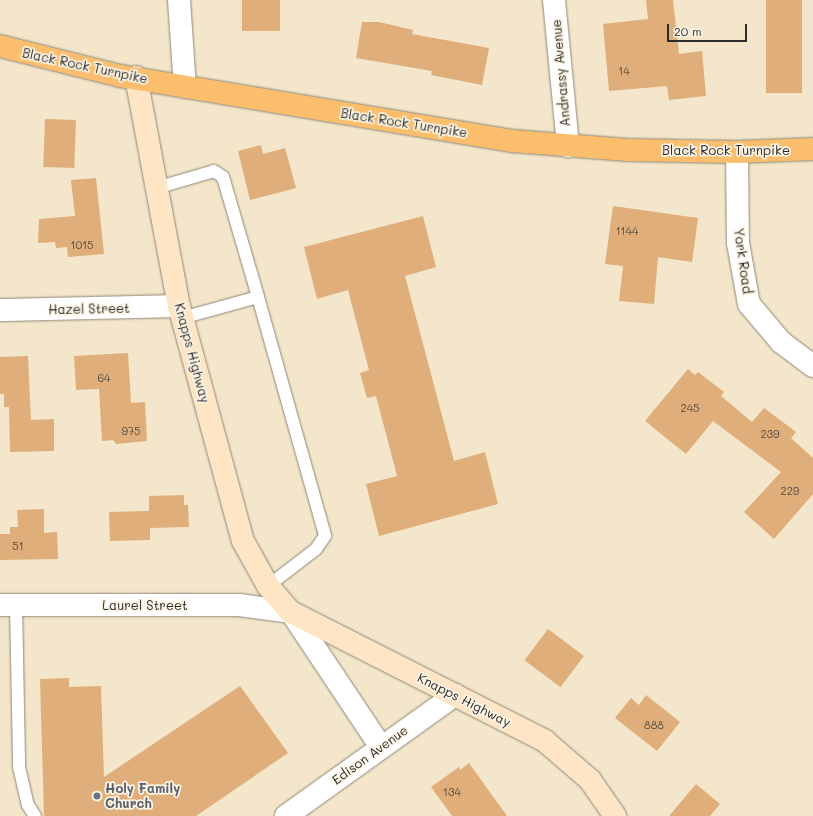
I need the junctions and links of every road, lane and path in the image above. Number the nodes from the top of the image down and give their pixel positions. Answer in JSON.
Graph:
{"nodes":[{"id":1,"x":179,"y":0,"type":"edge"},
{"id":2,"x":554,"y":0,"type":"edge"},
{"id":3,"x":0,"y":46,"type":"edge"},
{"id":4,"x":136,"y":77,"type":"junction"},
{"id":5,"x":185,"y":87,"type":"junction"},
{"id":6,"x":568,"y":146,"type":"junction"},
{"id":7,"x":813,"y":149,"type":"edge"},
{"id":8,"x":737,"y":152,"type":"junction"},
{"id":9,"x":156,"y":188,"type":"junction"},
{"id":10,"x":258,"y":297,"type":"junction"},
{"id":11,"x":0,"y":310,"type":"edge"},
{"id":12,"x":180,"y":312,"type":"junction"},
{"id":13,"x":813,"y":366,"type":"edge"},
{"id":14,"x":268,"y":586,"type":"junction"},
{"id":15,"x":8,"y":605,"type":"edge"},
{"id":16,"x":290,"y":612,"type":"junction"},
{"id":17,"x":455,"y":695,"type":"junction"},
{"id":18,"x":381,"y":746,"type":"junction"},
{"id":19,"x":35,"y":816,"type":"edge"},
{"id":20,"x":286,"y":816,"type":"edge"},
{"id":21,"x":615,"y":816,"type":"edge"}],
"edges":[{"from":1,"to":5,"type":"street"},
{"from":2,"to":6,"type":"street","name":"Andrassy Avenue"},
{"from":3,"to":4,"type":"main road","name":"Black Rock Turnpike"},
{"from":4,"to":5,"type":"main road","name":"Black Rock Turnpike"},
{"from":4,"to":9,"type":"street","name":"Knapps Highway"},
{"from":5,"to":6,"type":"main road","name":"Black Rock Turnpike"},
{"from":6,"to":8,"type":"main road","name":"Black Rock Turnpike"},
{"from":7,"to":8,"type":"main road","name":"Black Rock Turnpike"},
{"from":8,"to":13,"type":"street","name":"York Road"},
{"from":9,"to":10,"type":"lane"},
{"from":9,"to":12,"type":"street","name":"Knapps Highway"},
{"from":10,"to":12,"type":"lane"},
{"from":10,"to":14,"type":"lane"},
{"from":11,"to":12,"type":"street","name":"Hazel Street"},
{"from":12,"to":14,"type":"street","name":"Knapps Highway"},
{"from":14,"to":16,"type":"street","name":"Knapps Highway"},
{"from":15,"to":16,"type":"street","name":"Laurel Street"},
{"from":15,"to":19,"type":"lane"},
{"from":16,"to":17,"type":"street","name":"Knapps Highway"},
{"from":16,"to":18,"type":"street","name":"Knapps Highway"},
{"from":17,"to":18,"type":"street","name":"Edison Avenue"},
{"from":17,"to":21,"type":"street","name":"Knapps Highway"},
{"from":18,"to":20,"type":"street","name":"Edison Avenue"}]}
